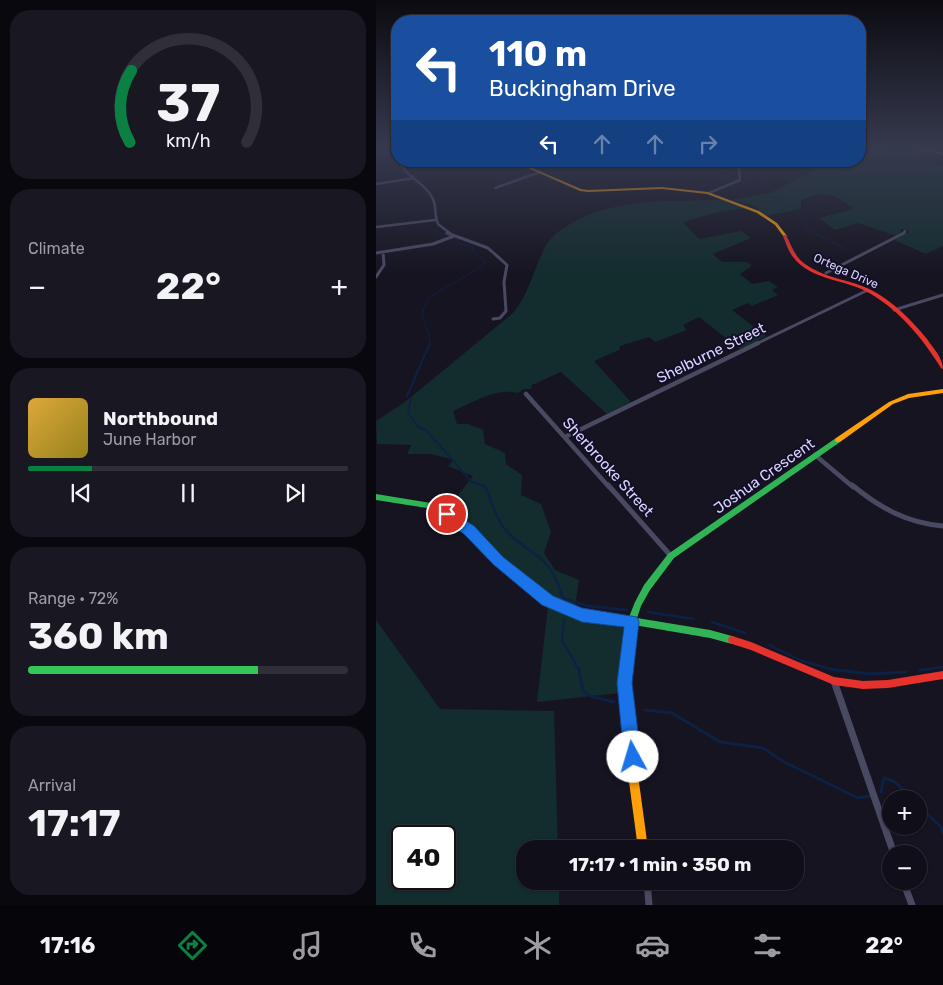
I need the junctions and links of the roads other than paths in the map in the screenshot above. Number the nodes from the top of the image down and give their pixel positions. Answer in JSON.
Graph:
{"nodes":[{"id":1,"x":428,"y":190,"type":"edge"},
{"id":2,"x":581,"y":190,"type":"edge"},
{"id":3,"x":617,"y":190,"type":"edge"},
{"id":4,"x":671,"y":190,"type":"edge"},
{"id":5,"x":719,"y":190,"type":"edge"},
{"id":6,"x":709,"y":194,"type":"junction"},
{"id":7,"x":435,"y":220,"type":"junction"},
{"id":8,"x":376,"y":227,"type":"edge"},
{"id":9,"x":905,"y":231,"type":"dead end"},
{"id":10,"x":454,"y":236,"type":"junction"},
{"id":11,"x":383,"y":252,"type":"junction"},
{"id":12,"x":376,"y":253,"type":"edge"},
{"id":13,"x":826,"y":273,"type":"junction"},
{"id":14,"x":376,"y":277,"type":"edge"},
{"id":15,"x":868,"y":290,"type":"junction"},
{"id":16,"x":943,"y":295,"type":"edge"},
{"id":17,"x":894,"y":310,"type":"junction"},
{"id":18,"x":493,"y":319,"type":"dead end"},
{"id":19,"x":943,"y":367,"type":"edge"},
{"id":20,"x":943,"y":391,"type":"edge"},
{"id":21,"x":526,"y":394,"type":"dead end"},
{"id":22,"x":565,"y":437,"type":"junction"},
{"id":23,"x":815,"y":455,"type":"junction"},
{"id":24,"x":376,"y":497,"type":"edge"},
{"id":25,"x":943,"y":526,"type":"edge"},
{"id":26,"x":671,"y":556,"type":"junction"},
{"id":27,"x":632,"y":622,"type":"junction"},
{"id":28,"x":943,"y":675,"type":"edge"},
{"id":29,"x":834,"y":681,"type":"junction"},
{"id":30,"x":642,"y":840,"type":"edge"},
{"id":31,"x":891,"y":845,"type":"edge"},
{"id":32,"x":648,"y":890,"type":"edge"},
{"id":33,"x":906,"y":890,"type":"edge"},
{"id":34,"x":649,"y":905,"type":"edge"},
{"id":35,"x":912,"y":905,"type":"edge"}],
"edges":[{"from":1,"to":7,"type":"street"},
{"from":2,"to":3,"type":"street","name":"Ortega Drive"},
{"from":4,"to":6,"type":"street","name":"Ortega Drive"},
{"from":5,"to":6,"type":"street"},
{"from":6,"to":13,"type":"street","name":"Ortega Drive"},
{"from":7,"to":8,"type":"street"},
{"from":7,"to":10,"type":"street"},
{"from":9,"to":13,"type":"street"},
{"from":10,"to":11,"type":"street"},
{"from":10,"to":18,"type":"street"},
{"from":11,"to":12,"type":"street"},
{"from":11,"to":14,"type":"street"},
{"from":13,"to":15,"type":"street","name":"Ortega Drive"},
{"from":15,"to":17,"type":"street","name":"Ortega Drive"},
{"from":15,"to":22,"type":"street","name":"Shelburne Street"},
{"from":16,"to":17,"type":"street"},
{"from":17,"to":19,"type":"street","name":"Ortega Drive"},
{"from":20,"to":23,"type":"street","name":"Joshua Crescent"},
{"from":21,"to":22,"type":"street","name":"Sherbrooke Street"},
{"from":22,"to":26,"type":"street","name":"Sherbrooke Street"},
{"from":23,"to":25,"type":"street"},
{"from":23,"to":26,"type":"street","name":"Joshua Crescent"},
{"from":24,"to":27,"type":"street"},
{"from":26,"to":27,"type":"street","name":"Joshua Crescent"},
{"from":27,"to":29,"type":"street"},
{"from":27,"to":30,"type":"street","name":"Joshua Crescent"},
{"from":28,"to":29,"type":"street"},
{"from":29,"to":31,"type":"street"},
{"from":32,"to":34,"type":"street"},
{"from":33,"to":35,"type":"street"}]}
